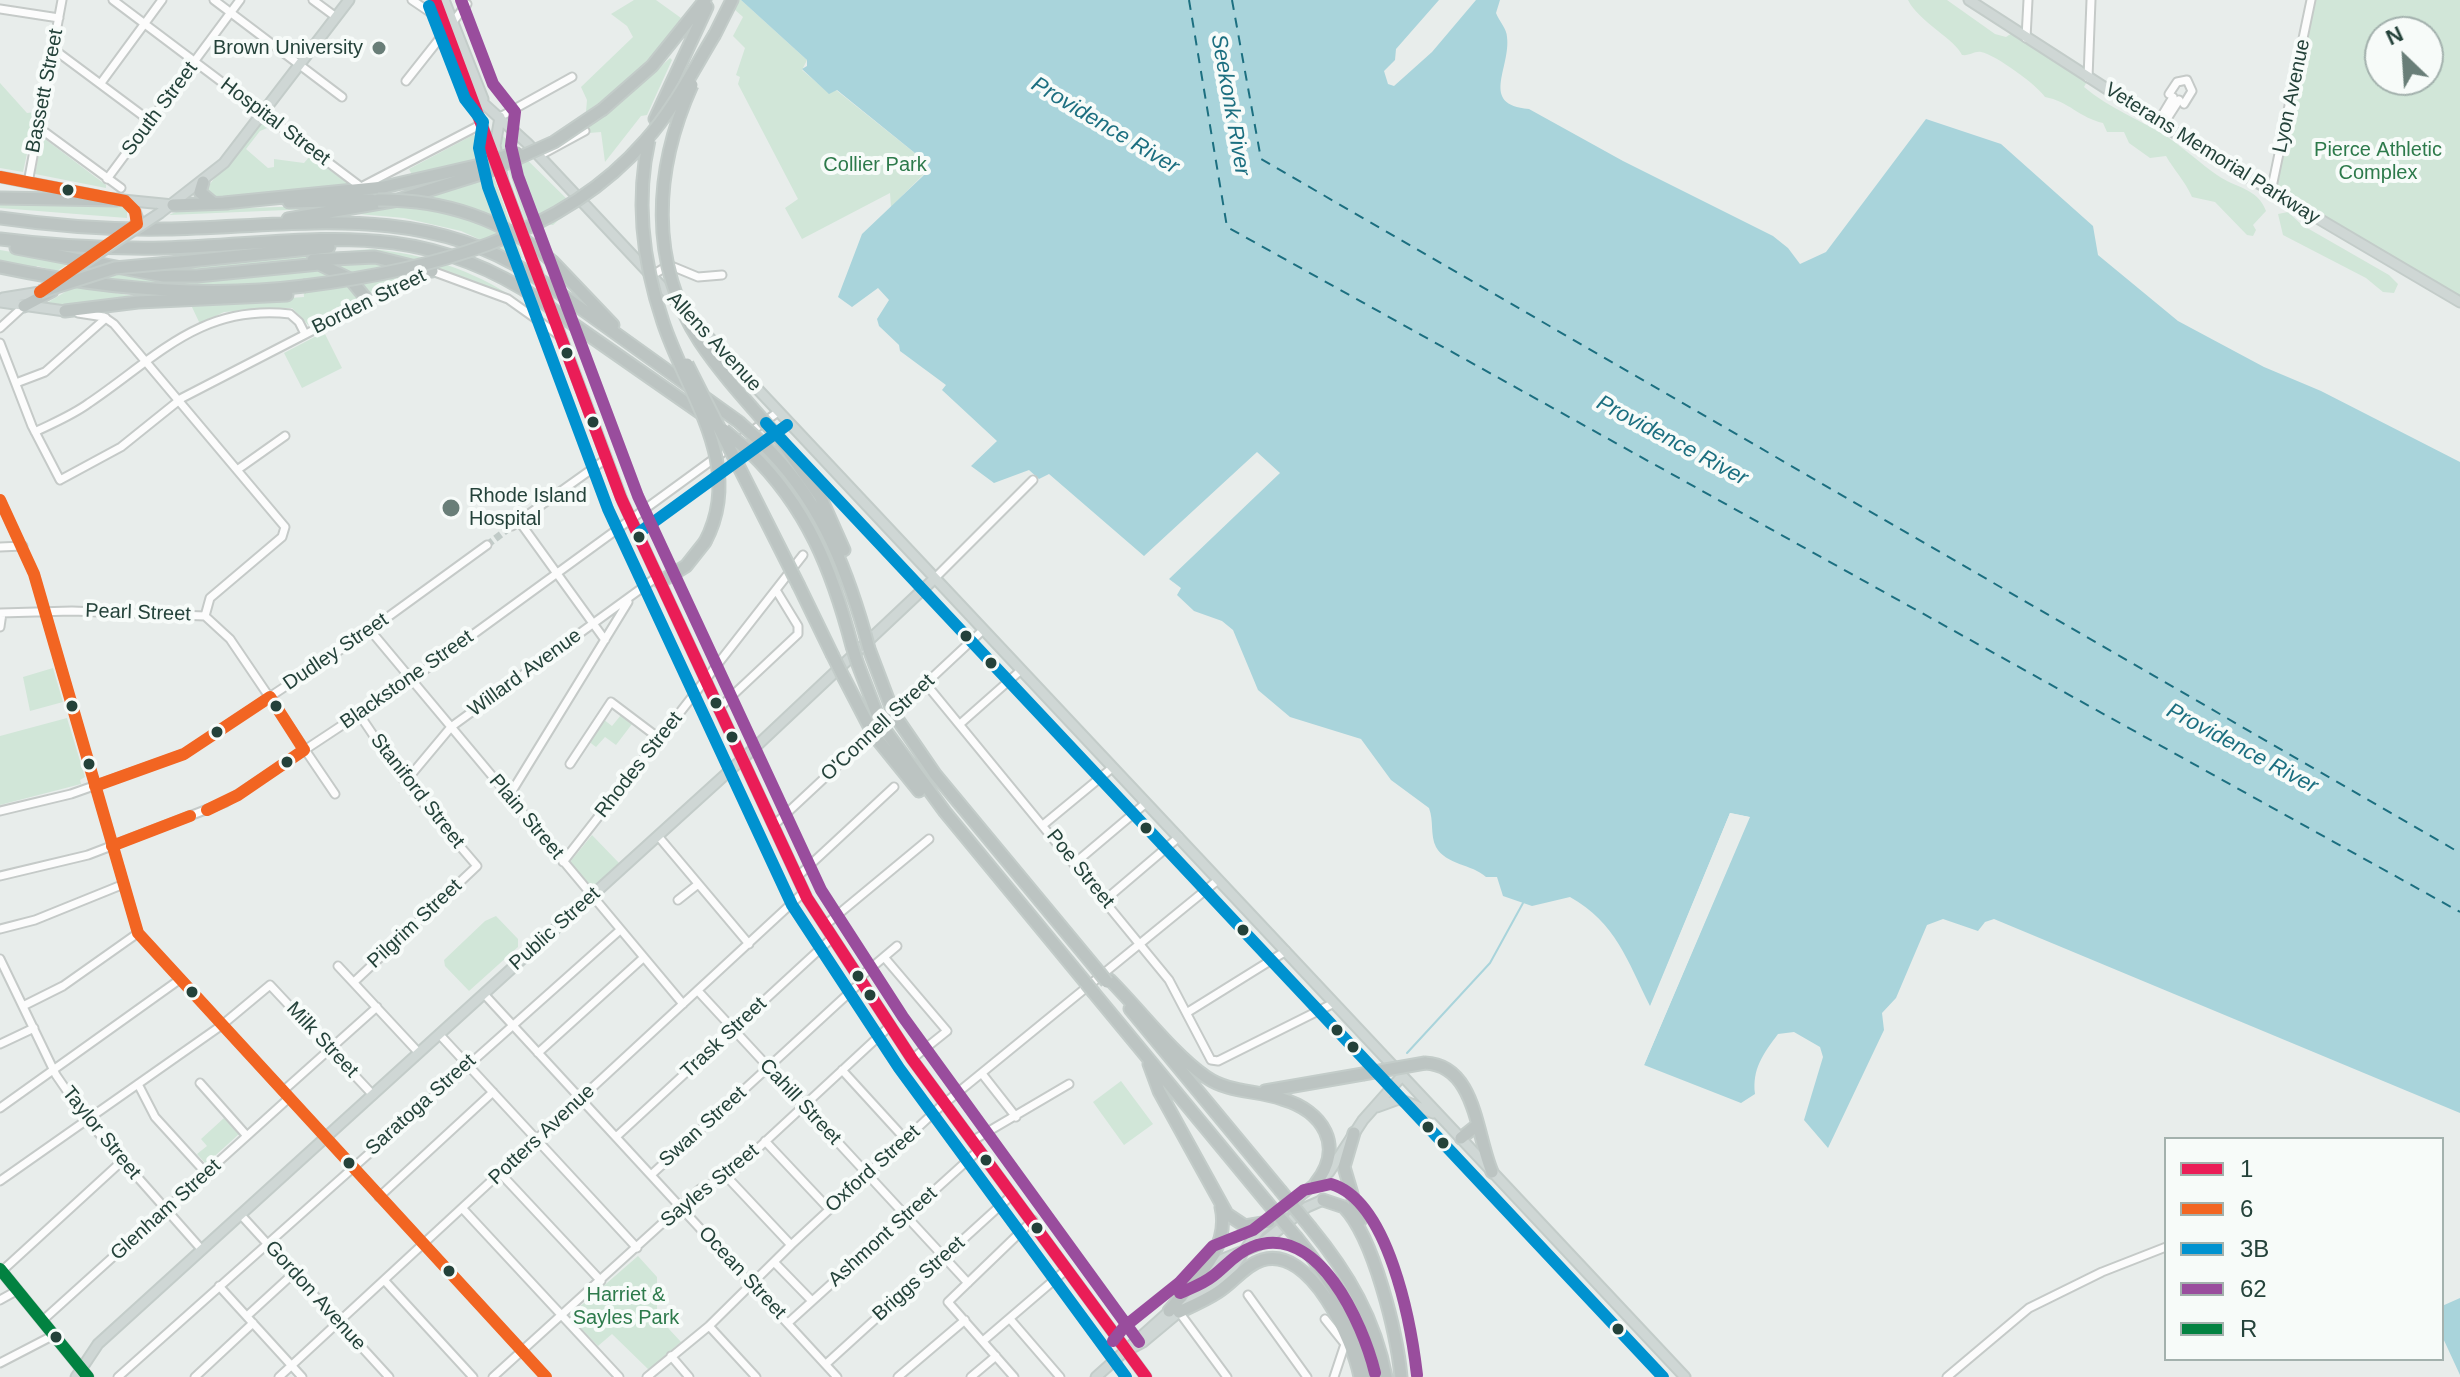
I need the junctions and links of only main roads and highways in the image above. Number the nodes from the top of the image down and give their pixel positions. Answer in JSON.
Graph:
{"nodes":[{"id":1,"x":349,"y":0,"type":"edge"},
{"id":2,"x":435,"y":0,"type":"edge"},
{"id":3,"x":444,"y":0,"type":"edge"},
{"id":4,"x":707,"y":0,"type":"edge"},
{"id":5,"x":732,"y":0,"type":"edge"},
{"id":6,"x":1969,"y":0,"type":"edge"},
{"id":7,"x":694,"y":22,"type":"junction"},
{"id":8,"x":448,"y":25,"type":"junction"},
{"id":9,"x":715,"y":34,"type":"junction"},
{"id":10,"x":464,"y":79,"type":"junction"},
{"id":11,"x":487,"y":105,"type":"junction"},
{"id":12,"x":500,"y":117,"type":"junction"},
{"id":13,"x":235,"y":149,"type":"junction"},
{"id":14,"x":486,"y":168,"type":"junction"},
{"id":15,"x":500,"y":171,"type":"junction"},
{"id":16,"x":0,"y":177,"type":"edge"},
{"id":17,"x":203,"y":182,"type":"junction"},
{"id":18,"x":121,"y":197,"type":"junction"},
{"id":19,"x":0,"y":198,"type":"edge"},
{"id":20,"x":316,"y":198,"type":"junction"},
{"id":21,"x":219,"y":203,"type":"junction"},
{"id":22,"x":151,"y":204,"type":"junction"},
{"id":23,"x":173,"y":205,"type":"junction"},
{"id":24,"x":0,"y":218,"type":"edge"},
{"id":25,"x":228,"y":227,"type":"junction"},
{"id":26,"x":130,"y":231,"type":"junction"},
{"id":27,"x":394,"y":241,"type":"junction"},
{"id":28,"x":0,"y":242,"type":"edge"},
{"id":29,"x":285,"y":265,"type":"junction"},
{"id":30,"x":0,"y":267,"type":"edge"},
{"id":31,"x":432,"y":271,"type":"road end"},
{"id":32,"x":304,"y":290,"type":"junction"},
{"id":33,"x":47,"y":292,"type":"junction"},
{"id":34,"x":656,"y":298,"type":"junction"},
{"id":35,"x":0,"y":300,"type":"edge"},
{"id":36,"x":368,"y":301,"type":"road end"},
{"id":37,"x":2460,"y":302,"type":"edge"},
{"id":38,"x":124,"y":303,"type":"junction"},
{"id":39,"x":24,"y":306,"type":"junction"},
{"id":40,"x":65,"y":311,"type":"joint"},
{"id":41,"x":106,"y":318,"type":"road end"},
{"id":42,"x":630,"y":343,"type":"junction"},
{"id":43,"x":934,"y":579,"type":"junction"},
{"id":44,"x":659,"y":580,"type":"junction"},
{"id":45,"x":854,"y":593,"type":"junction"},
{"id":46,"x":878,"y":729,"type":"junction"},
{"id":47,"x":741,"y":760,"type":"junction"},
{"id":48,"x":1109,"y":981,"type":"junction"},
{"id":49,"x":1147,"y":1057,"type":"junction"},
{"id":50,"x":1402,"y":1076,"type":"junction"},
{"id":51,"x":1240,"y":1091,"type":"junction"},
{"id":52,"x":1368,"y":1114,"type":"junction"},
{"id":53,"x":1442,"y":1118,"type":"junction"},
{"id":54,"x":1476,"y":1126,"type":"junction"},
{"id":55,"x":1354,"y":1133,"type":"junction"},
{"id":56,"x":1461,"y":1138,"type":"junction"},
{"id":57,"x":1492,"y":1172,"type":"junction"},
{"id":58,"x":1316,"y":1183,"type":"junction"},
{"id":59,"x":1216,"y":1195,"type":"junction"},
{"id":60,"x":1323,"y":1200,"type":"joint"},
{"id":61,"x":1269,"y":1222,"type":"junction"},
{"id":62,"x":1364,"y":1241,"type":"junction"},
{"id":63,"x":1244,"y":1250,"type":"junction"},
{"id":64,"x":1,"y":1270,"type":"edge"},
{"id":65,"x":1174,"y":1311,"type":"junction"},
{"id":66,"x":1126,"y":1351,"type":"junction"},
{"id":67,"x":82,"y":1374,"type":"edge"},
{"id":68,"x":1096,"y":1377,"type":"edge"},
{"id":69,"x":1146,"y":1377,"type":"edge"},
{"id":70,"x":1360,"y":1377,"type":"edge"},
{"id":71,"x":1368,"y":1377,"type":"edge"},
{"id":72,"x":1386,"y":1377,"type":"edge"},
{"id":73,"x":1401,"y":1377,"type":"edge"},
{"id":74,"x":1685,"y":1377,"type":"edge"}],
"edges":[{"from":1,"to":13,"type":"main road"},
{"from":2,"to":8,"type":"main road"},
{"from":3,"to":8,"type":"main road"},
{"from":4,"to":7,"type":"highway"},
{"from":5,"to":9,"type":"highway"},
{"from":6,"to":37,"type":"main road","name":"Veterans Memorial Parkway"},
{"from":7,"to":14,"type":"highway","bridge":true},
{"from":7,"to":34,"type":"highway","bridge":true},
{"from":8,"to":10,"type":"main road"},
{"from":8,"to":11,"type":"main road"},
{"from":9,"to":32,"type":"highway","bridge":true},
{"from":9,"to":45,"type":"highway","bridge":true},
{"from":10,"to":11,"type":"main road","name":"Allens Avenue"},
{"from":10,"to":15,"type":"main road"},
{"from":11,"to":12,"type":"main road","name":"Allens Avenue"},
{"from":12,"to":15,"type":"main road"},
{"from":12,"to":43,"type":"main road","name":"Allens Avenue"},
{"from":13,"to":17,"type":"main road"},
{"from":13,"to":22,"type":"main road"},
{"from":14,"to":20,"type":"highway"},
{"from":14,"to":25,"type":"highway"},
{"from":15,"to":44,"type":"main road"},
{"from":16,"to":18,"type":"main road"},
{"from":17,"to":21,"type":"highway"},
{"from":17,"to":23,"type":"main road"},
{"from":18,"to":19,"type":"highway"},
{"from":18,"to":22,"type":"main road"},
{"from":18,"to":26,"type":"main road","bridge":true},
{"from":20,"to":21,"type":"highway"},
{"from":20,"to":42,"type":"highway","bridge":true},
{"from":21,"to":23,"type":"highway"},
{"from":22,"to":23,"type":"main road"},
{"from":23,"to":26,"type":"main road","bridge":true},
{"from":24,"to":25,"type":"highway"},
{"from":25,"to":42,"type":"highway","bridge":true},
{"from":26,"to":33,"type":"main road","bridge":true},
{"from":27,"to":28,"type":"highway"},
{"from":27,"to":33,"type":"highway","bridge":true},
{"from":27,"to":46,"type":"highway","bridge":true},
{"from":28,"to":29,"type":"highway"},
{"from":29,"to":31,"type":"highway"},
{"from":29,"to":36,"type":"highway"},
{"from":30,"to":32,"type":"highway"},
{"from":32,"to":38,"type":"highway"},
{"from":33,"to":35,"type":"main road"},
{"from":33,"to":39,"type":"highway"},
{"from":34,"to":44,"type":"highway","bridge":true},
{"from":34,"to":46,"type":"highway","bridge":true},
{"from":35,"to":39,"type":"main road"},
{"from":38,"to":40,"type":"highway"},
{"from":38,"to":41,"type":"highway"},
{"from":39,"to":40,"type":"main road"},
{"from":42,"to":45,"type":"highway","bridge":true},
{"from":43,"to":47,"type":"main road","name":"Public Street"},
{"from":43,"to":50,"type":"main road","name":"Allens Avenue"},
{"from":44,"to":47,"type":"main road"},
{"from":45,"to":48,"type":"highway","bridge":true},
{"from":46,"to":49,"type":"highway"},
{"from":47,"to":66,"type":"main road"},
{"from":47,"to":67,"type":"main road","name":"Public Street"},
{"from":48,"to":51,"type":"highway"},
{"from":48,"to":72,"type":"highway","bridge":true},
{"from":49,"to":59,"type":"highway"},
{"from":49,"to":71,"type":"highway","bridge":true},
{"from":50,"to":52,"type":"main road"},
{"from":50,"to":53,"type":"main road","name":"Allens Avenue"},
{"from":51,"to":54,"type":"highway","bridge":true},
{"from":51,"to":58,"type":"highway"},
{"from":52,"to":53,"type":"main road"},
{"from":52,"to":55,"type":"main road"},
{"from":53,"to":56,"type":"main road","name":"Allens Avenue"},
{"from":54,"to":56,"type":"highway"},
{"from":54,"to":57,"type":"highway"},
{"from":55,"to":58,"type":"main road"},
{"from":55,"to":62,"type":"highway"},
{"from":56,"to":57,"type":"main road","name":"Allens Avenue"},
{"from":57,"to":74,"type":"main road","name":"Allens Avenue"},
{"from":58,"to":61,"type":"main road"},
{"from":59,"to":61,"type":"highway"},
{"from":59,"to":65,"type":"highway"},
{"from":60,"to":62,"type":"highway"},
{"from":60,"to":63,"type":"main road"},
{"from":61,"to":63,"type":"main road"},
{"from":62,"to":73,"type":"highway"},
{"from":63,"to":65,"type":"main road"},
{"from":64,"to":67,"type":"main road"},
{"from":65,"to":66,"type":"main road"},
{"from":65,"to":70,"type":"highway"},
{"from":66,"to":68,"type":"main road"},
{"from":66,"to":69,"type":"main road"}]}
